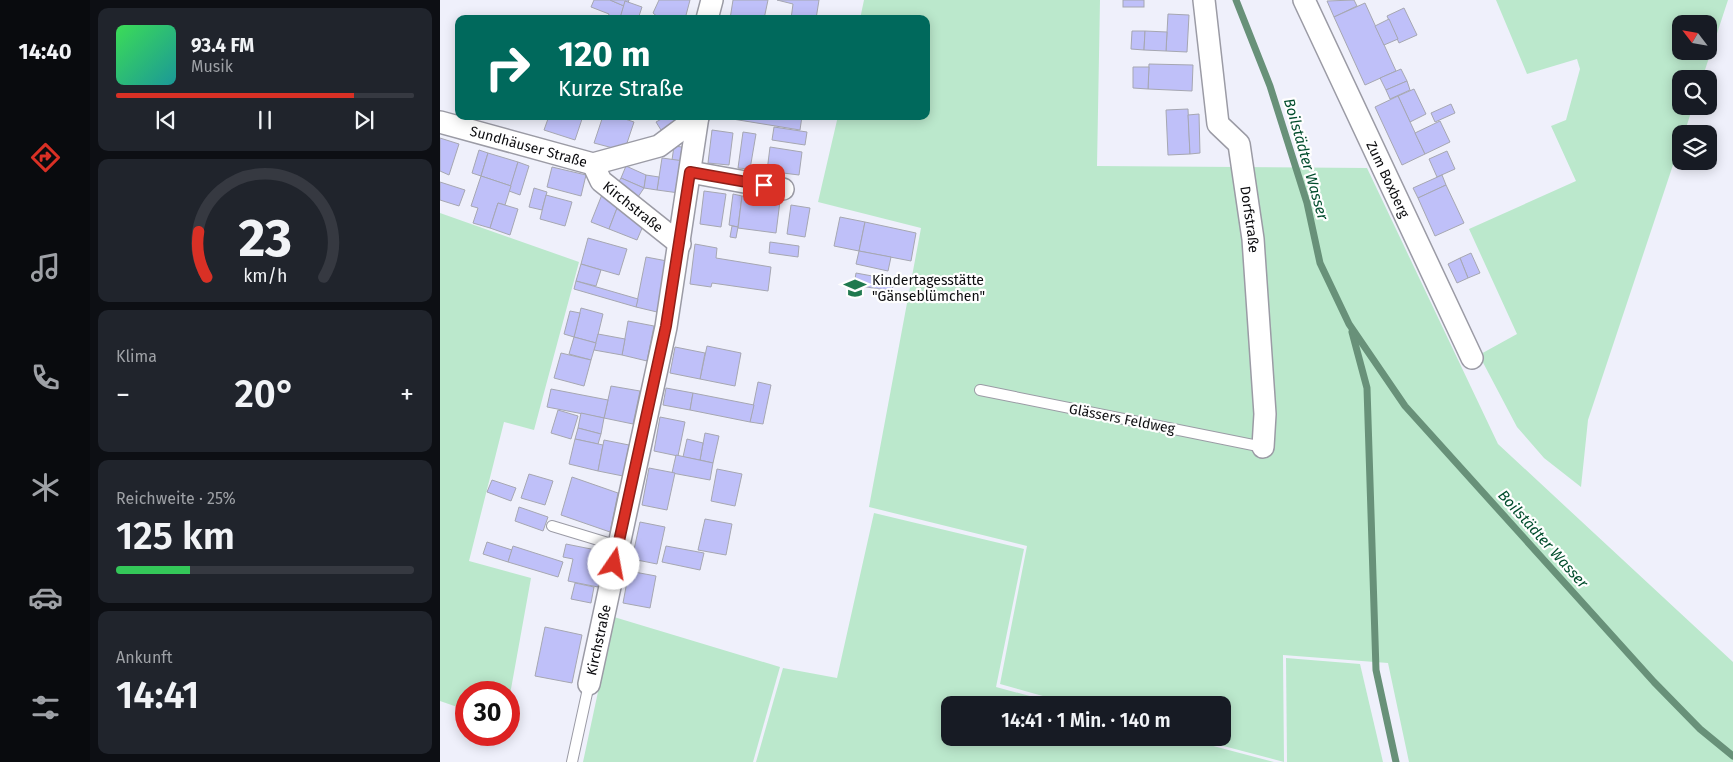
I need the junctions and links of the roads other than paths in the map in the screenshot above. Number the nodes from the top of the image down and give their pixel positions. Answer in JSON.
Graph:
{"nodes":[{"id":1,"x":712,"y":0,"type":"edge"},
{"id":2,"x":1204,"y":0,"type":"edge"},
{"id":3,"x":1304,"y":0,"type":"edge"},
{"id":4,"x":708,"y":15,"type":"edge"},
{"id":5,"x":694,"y":120,"type":"edge"},
{"id":6,"x":698,"y":120,"type":"edge"},
{"id":7,"x":440,"y":122,"type":"edge"},
{"id":8,"x":593,"y":164,"type":"junction"},
{"id":9,"x":690,"y":172,"type":"junction"},
{"id":10,"x":783,"y":188,"type":"dead end"},
{"id":11,"x":680,"y":244,"type":"junction"},
{"id":12,"x":1472,"y":358,"type":"dead end"},
{"id":13,"x":980,"y":390,"type":"dead end"},
{"id":14,"x":1263,"y":447,"type":"joint"},
{"id":15,"x":552,"y":526,"type":"dead end"},
{"id":16,"x":618,"y":546,"type":"junction"},
{"id":17,"x":589,"y":684,"type":"joint"},
{"id":18,"x":572,"y":762,"type":"edge"}],
"edges":[{"from":1,"to":4,"type":"street"},
{"from":2,"to":14,"type":"street","name":"Dorfstraße"},
{"from":3,"to":12,"type":"street","name":"Zum Boxberg"},
{"from":5,"to":8,"type":"street","name":"Sundhäuser Straße"},
{"from":6,"to":9,"type":"street","name":"Kirchstraße"},
{"from":7,"to":8,"type":"street","name":"Sundhäuser Straße"},
{"from":8,"to":11,"type":"street","name":"Kirchstraße"},
{"from":9,"to":10,"type":"street"},
{"from":9,"to":11,"type":"street","name":"Kirchstraße"},
{"from":11,"to":16,"type":"street","name":"Kirchstraße"},
{"from":13,"to":14,"type":"lane","name":"Glässers Feldweg"},
{"from":15,"to":16,"type":"lane"},
{"from":16,"to":17,"type":"street","name":"Kirchstraße"},
{"from":17,"to":18,"type":"lane"}]}
